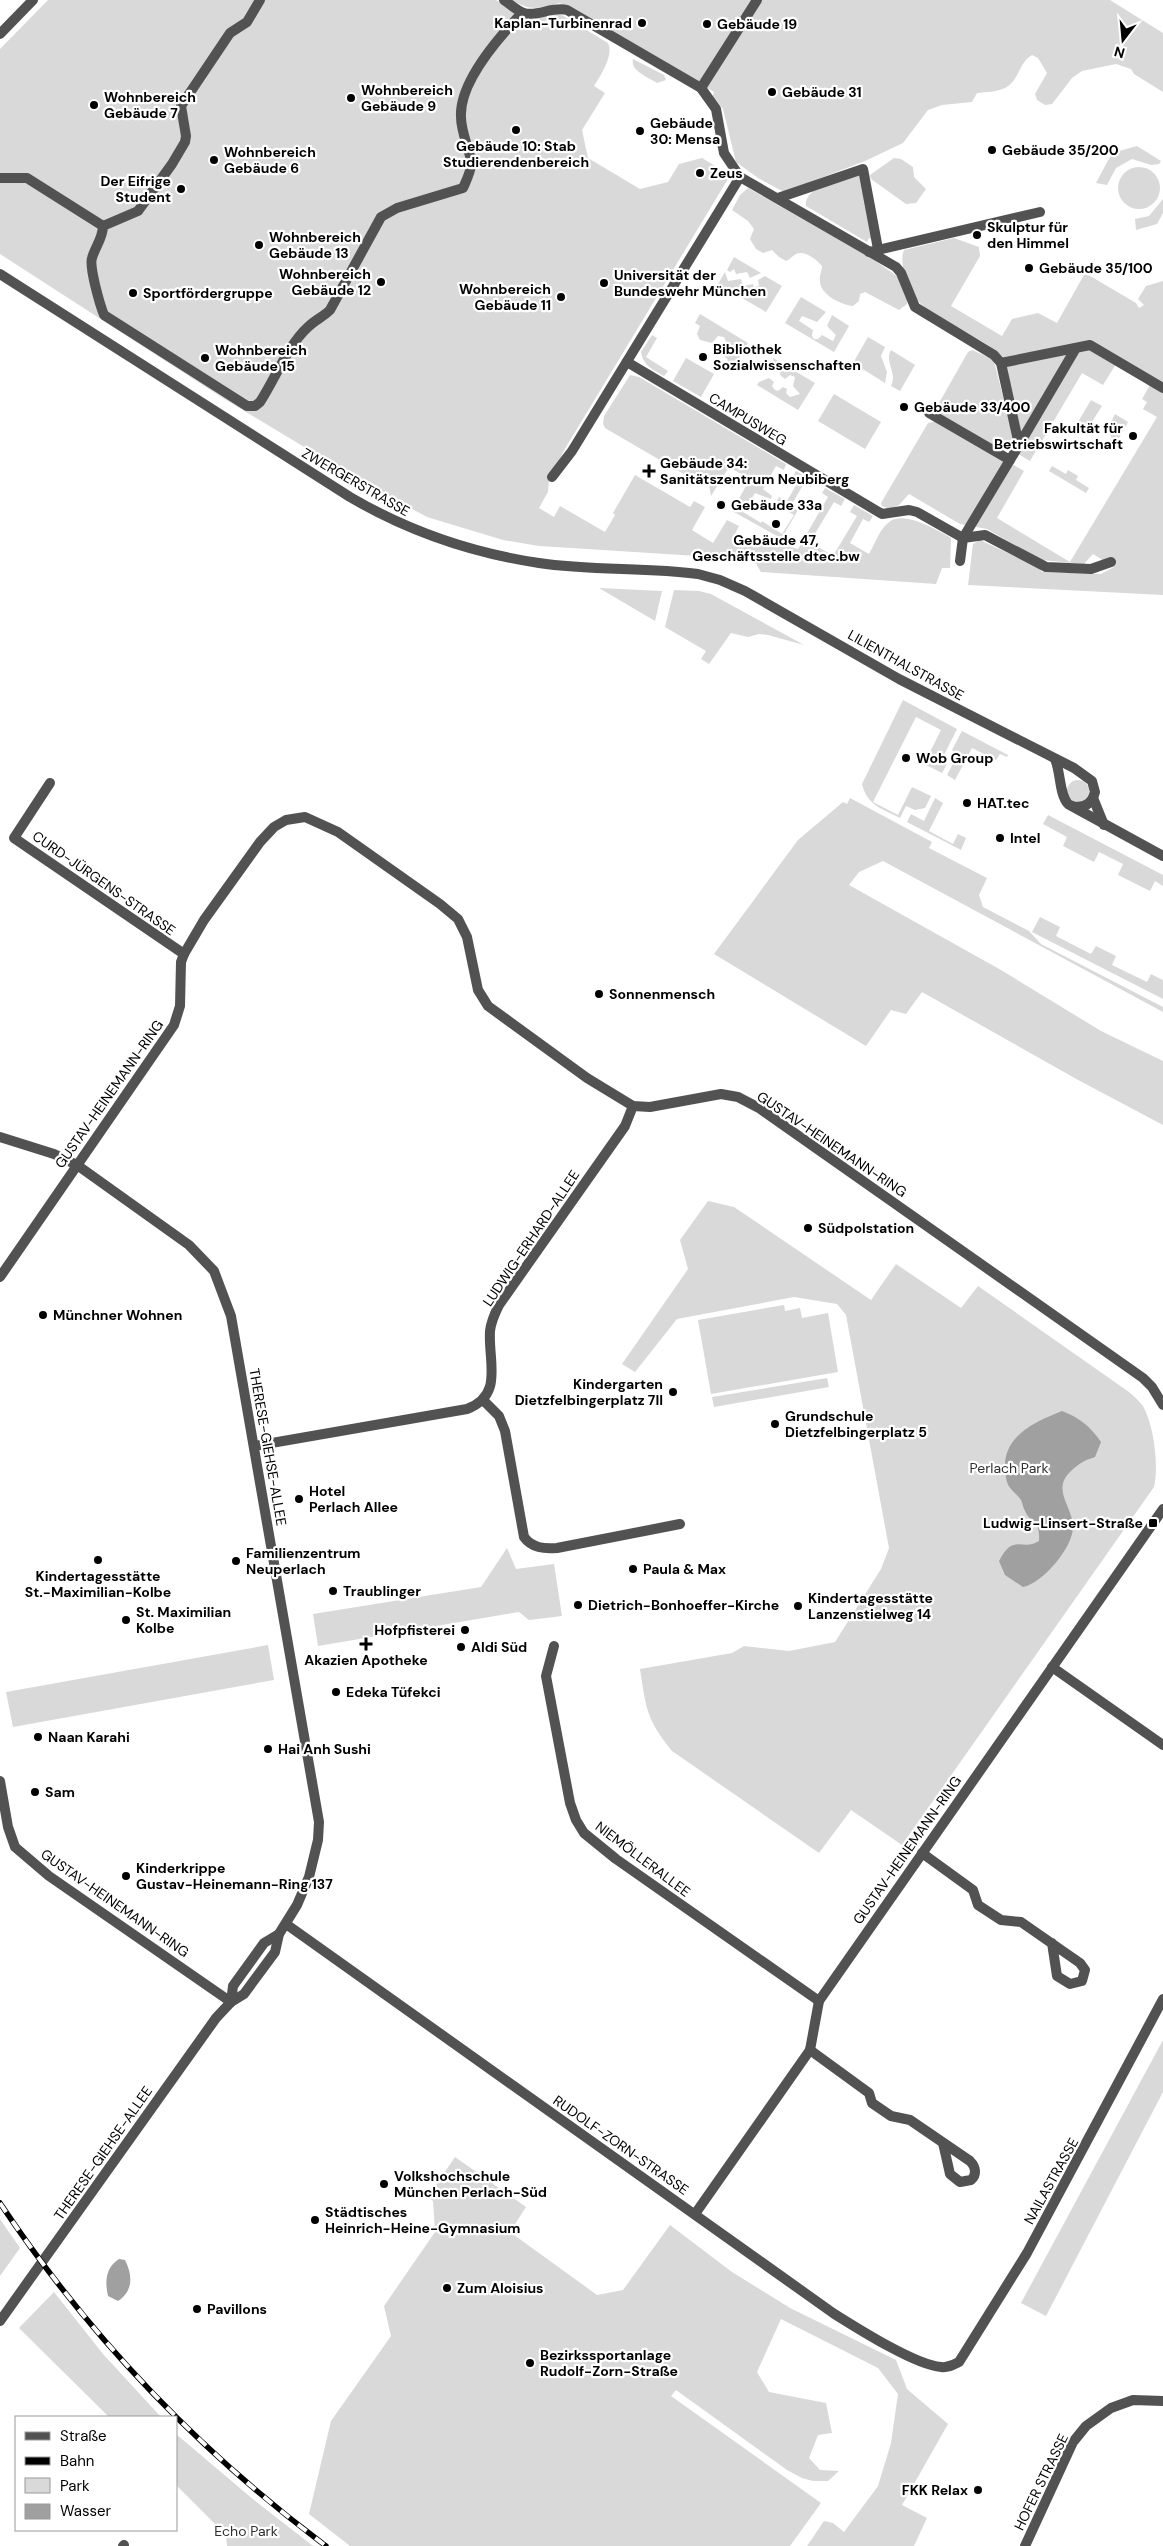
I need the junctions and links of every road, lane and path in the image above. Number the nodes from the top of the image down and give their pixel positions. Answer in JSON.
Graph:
{"nodes":[{"id":1,"x":33,"y":0,"type":"edge"},
{"id":2,"x":260,"y":0,"type":"edge"},
{"id":3,"x":504,"y":0,"type":"edge"},
{"id":4,"x":757,"y":0,"type":"edge"},
{"id":5,"x":568,"y":5,"type":"edge"},
{"id":6,"x":522,"y":13,"type":"junction"},
{"id":7,"x":0,"y":34,"type":"edge"},
{"id":8,"x":701,"y":88,"type":"junction"},
{"id":9,"x":740,"y":177,"type":"junction"},
{"id":10,"x":0,"y":178,"type":"edge"},
{"id":11,"x":778,"y":198,"type":"junction"},
{"id":12,"x":1040,"y":212,"type":"dead end"},
{"id":13,"x":103,"y":226,"type":"junction"},
{"id":14,"x":874,"y":250,"type":"junction"},
{"id":15,"x":0,"y":274,"type":"edge"},
{"id":16,"x":1076,"y":348,"type":"junction"},
{"id":17,"x":626,"y":362,"type":"junction"},
{"id":18,"x":1001,"y":363,"type":"junction"},
{"id":19,"x":1163,"y":388,"type":"edge"},
{"id":20,"x":929,"y":413,"type":"dead end"},
{"id":21,"x":1019,"y":445,"type":"junction"},
{"id":22,"x":1010,"y":460,"type":"junction"},
{"id":23,"x":552,"y":477,"type":"dead end"},
{"id":24,"x":964,"y":538,"type":"junction"},
{"id":25,"x":960,"y":561,"type":"dead end"},
{"id":26,"x":1111,"y":562,"type":"dead end"},
{"id":27,"x":745,"y":591,"type":"joint"},
{"id":28,"x":1055,"y":759,"type":"junction"},
{"id":29,"x":1081,"y":775,"type":"junction"},
{"id":30,"x":50,"y":783,"type":"dead end"},
{"id":31,"x":1063,"y":786,"type":"junction"},
{"id":32,"x":1093,"y":798,"type":"junction"},
{"id":33,"x":1072,"y":806,"type":"junction"},
{"id":34,"x":1104,"y":826,"type":"junction"},
{"id":35,"x":1163,"y":856,"type":"edge"},
{"id":36,"x":184,"y":954,"type":"junction"},
{"id":37,"x":633,"y":1106,"type":"junction"},
{"id":38,"x":0,"y":1137,"type":"edge"},
{"id":39,"x":76,"y":1165,"type":"junction"},
{"id":40,"x":0,"y":1277,"type":"edge"},
{"id":41,"x":484,"y":1400,"type":"junction"},
{"id":42,"x":1163,"y":1405,"type":"edge"},
{"id":43,"x":254,"y":1446,"type":"junction"},
{"id":44,"x":1163,"y":1509,"type":"edge"},
{"id":45,"x":680,"y":1524,"type":"dead end"},
{"id":46,"x":554,"y":1646,"type":"dead end"},
{"id":47,"x":1052,"y":1667,"type":"junction"},
{"id":48,"x":1163,"y":1744,"type":"edge"},
{"id":49,"x":0,"y":1781,"type":"edge"},
{"id":50,"x":922,"y":1853,"type":"junction"},
{"id":51,"x":286,"y":1924,"type":"junction"},
{"id":52,"x":1052,"y":1943,"type":"dead end"},
{"id":53,"x":1163,"y":1999,"type":"edge"},
{"id":54,"x":819,"y":2001,"type":"junction"},
{"id":55,"x":231,"y":2002,"type":"junction"},
{"id":56,"x":810,"y":2050,"type":"junction"},
{"id":57,"x":943,"y":2143,"type":"dead end"},
{"id":58,"x":695,"y":2214,"type":"junction"},
{"id":59,"x":0,"y":2321,"type":"edge"},
{"id":60,"x":949,"y":2367,"type":"joint"},
{"id":61,"x":1163,"y":2401,"type":"edge"},
{"id":62,"x":1025,"y":2546,"type":"edge"}],
"edges":[{"from":1,"to":7,"type":"street"},
{"from":2,"to":13,"type":"street"},
{"from":3,"to":6,"type":"street"},
{"from":4,"to":8,"type":"street"},
{"from":5,"to":6,"type":"street"},
{"from":5,"to":8,"type":"street"},
{"from":6,"to":13,"type":"street"},
{"from":8,"to":9,"type":"street"},
{"from":9,"to":11,"type":"street"},
{"from":9,"to":17,"type":"street"},
{"from":10,"to":13,"type":"street"},
{"from":11,"to":14,"type":"street"},
{"from":11,"to":14,"type":"street"},
{"from":12,"to":14,"type":"street"},
{"from":14,"to":18,"type":"street"},
{"from":15,"to":27,"type":"street","name":"ZWERGERSTRASSE"},
{"from":16,"to":18,"type":"street"},
{"from":16,"to":19,"type":"street"},
{"from":16,"to":21,"type":"street"},
{"from":17,"to":23,"type":"street"},
{"from":17,"to":24,"type":"street","name":"CAMPUSWEG"},
{"from":18,"to":21,"type":"street"},
{"from":20,"to":22,"type":"street"},
{"from":21,"to":22,"type":"street"},
{"from":22,"to":24,"type":"street"},
{"from":24,"to":25,"type":"street"},
{"from":24,"to":26,"type":"street"},
{"from":27,"to":28,"type":"street","name":"LILIENTHALSTRASSE"},
{"from":28,"to":29,"type":"street","name":"LILIENTHALSTRASSE"},
{"from":28,"to":31,"type":"street"},
{"from":29,"to":31,"type":"street"},
{"from":29,"to":32,"type":"street","name":"LILIENTHALSTRASSE"},
{"from":30,"to":36,"type":"street","name":"CURD-JÜRGENS-STRASSE"},
{"from":31,"to":33,"type":"street"},
{"from":32,"to":33,"type":"street"},
{"from":32,"to":34,"type":"street","name":"LILIENTHALSTRASSE"},
{"from":33,"to":34,"type":"street"},
{"from":34,"to":35,"type":"street"},
{"from":36,"to":37,"type":"street","name":"GUSTAV-HEINEMANN-RING"},
{"from":36,"to":39,"type":"street","name":"GUSTAV-HEINEMANN-RING"},
{"from":37,"to":41,"type":"street","name":"LUDWIG-ERHARD-ALLEE"},
{"from":37,"to":42,"type":"street","name":"GUSTAV-HEINEMANN-RING"},
{"from":38,"to":39,"type":"street","name":"THERESE-GIEHSE-ALLEE"},
{"from":39,"to":40,"type":"street","name":"GUSTAV-HEINEMANN-RING"},
{"from":39,"to":43,"type":"street","name":"THERESE-GIEHSE-ALLEE"},
{"from":41,"to":43,"type":"street"},
{"from":41,"to":45,"type":"street"},
{"from":43,"to":51,"type":"street","name":"THERESE-GIEHSE-ALLEE"},
{"from":44,"to":47,"type":"street","name":"GUSTAV-HEINEMANN-RING"},
{"from":46,"to":54,"type":"street","name":"NIEMÖLLERALLEE"},
{"from":47,"to":48,"type":"street"},
{"from":47,"to":50,"type":"street","name":"GUSTAV-HEINEMANN-RING"},
{"from":49,"to":55,"type":"street","name":"GUSTAV-HEINEMANN-RING"},
{"from":50,"to":52,"type":"street"},
{"from":50,"to":54,"type":"street","name":"GUSTAV-HEINEMANN-RING"},
{"from":51,"to":55,"type":"street","name":"THERESE-GIEHSE-ALLEE"},
{"from":51,"to":58,"type":"street","name":"RUDOLF-ZORN-STRASSE"},
{"from":53,"to":60,"type":"street","name":"NAILASTRASSE"},
{"from":54,"to":56,"type":"street","name":"GUSTAV-HEINEMANN-RING"},
{"from":55,"to":59,"type":"street","name":"THERESE-GIEHSE-ALLEE"},
{"from":56,"to":57,"type":"street"},
{"from":56,"to":58,"type":"street","name":"GUSTAV-HEINEMANN-RING"},
{"from":58,"to":60,"type":"street","name":"RUDOLF-ZORN-STRASSE"},
{"from":61,"to":62,"type":"street","name":"HOFER STRASSE"}]}
